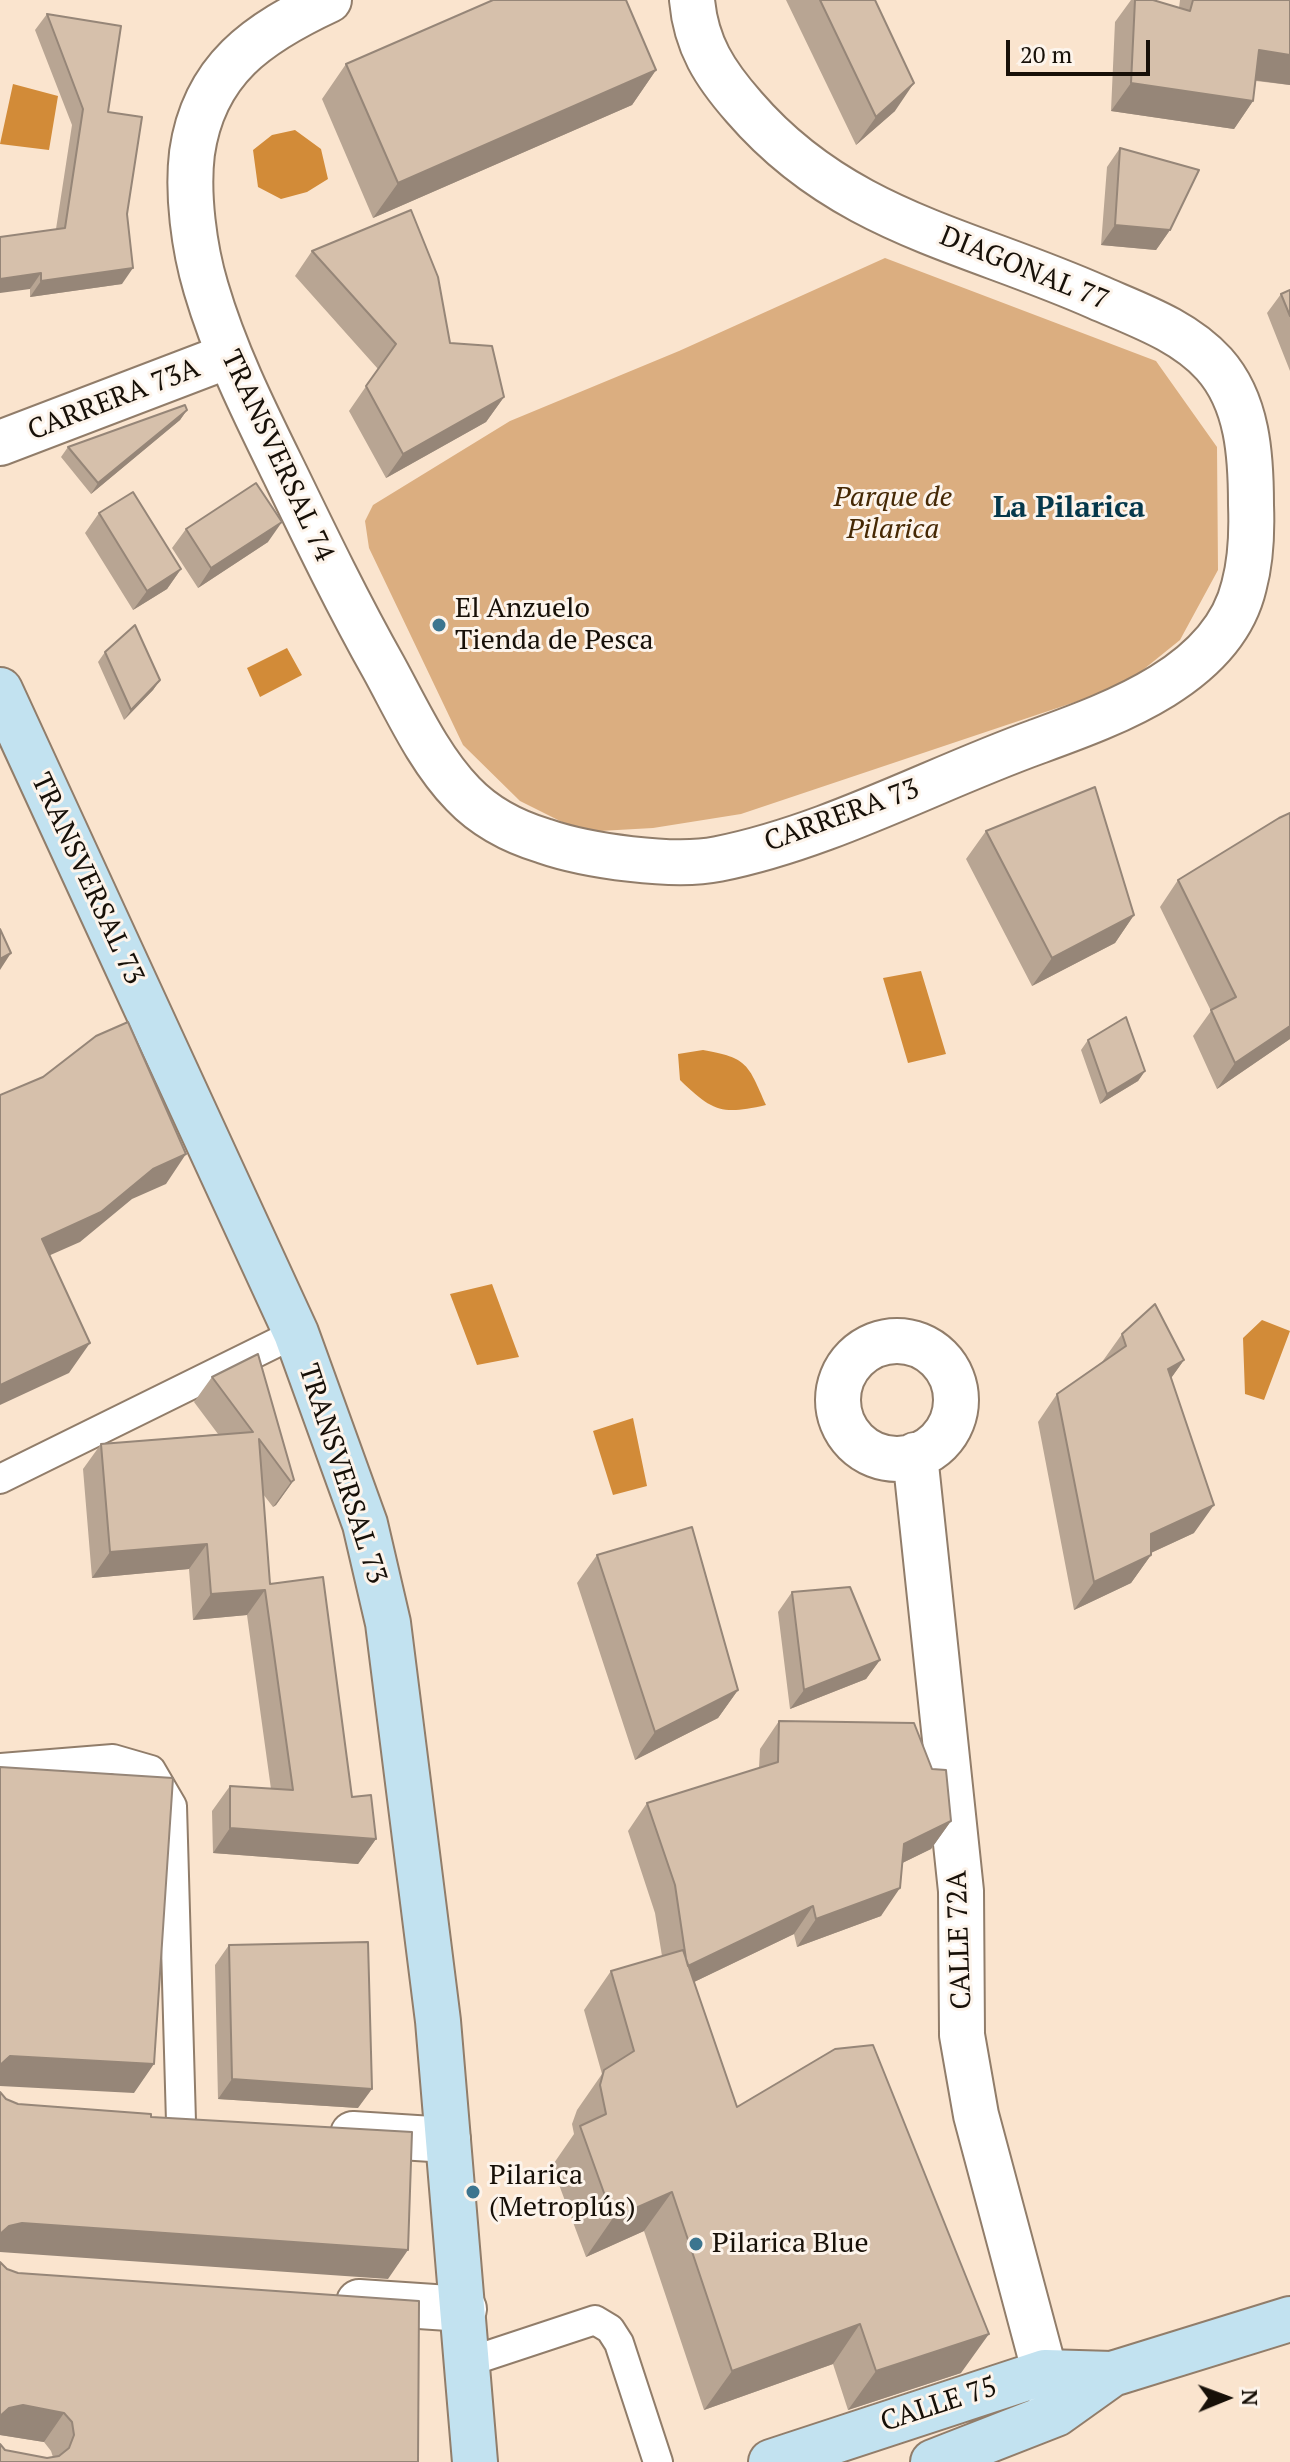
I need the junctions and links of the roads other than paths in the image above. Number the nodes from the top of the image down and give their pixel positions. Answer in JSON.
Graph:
{"nodes":[{"id":1,"x":329,"y":0,"type":"edge"},
{"id":2,"x":692,"y":0,"type":"edge"},
{"id":3,"x":228,"y":356,"type":"junction"},
{"id":4,"x":0,"y":443,"type":"edge"},
{"id":5,"x":1244,"y":591,"type":"joint"},
{"id":6,"x":0,"y":690,"type":"edge"},
{"id":7,"x":422,"y":736,"type":"joint"},
{"id":8,"x":296,"y":1333,"type":"junction"},
{"id":9,"x":915,"y":1455,"type":"dead end"},
{"id":10,"x":0,"y":1479,"type":"edge"},
{"id":11,"x":0,"y":1768,"type":"edge"},
{"id":12,"x":135,"y":2118,"type":"edge"},
{"id":13,"x":181,"y":2122,"type":"junction"},
{"id":14,"x":228,"y":2125,"type":"edge"},
{"id":15,"x":306,"y":2131,"type":"edge"},
{"id":16,"x":448,"y":2140,"type":"junction"},
{"id":17,"x":327,"y":2300,"type":"edge"},
{"id":18,"x":464,"y":2309,"type":"junction"},
{"id":19,"x":1290,"y":2319,"type":"edge"},
{"id":20,"x":468,"y":2362,"type":"junction"},
{"id":21,"x":1045,"y":2372,"type":"junction"},
{"id":22,"x":1112,"y":2374,"type":"junction"},
{"id":23,"x":472,"y":2406,"type":"junction"},
{"id":24,"x":1056,"y":2414,"type":"junction"},
{"id":25,"x":475,"y":2462,"type":"edge"},
{"id":26,"x":486,"y":2462,"type":"edge"},
{"id":27,"x":658,"y":2462,"type":"edge"},
{"id":28,"x":771,"y":2462,"type":"edge"},
{"id":29,"x":933,"y":2462,"type":"edge"}],
"edges":[{"from":1,"to":3,"type":"street","name":"TRANSVERSAL 74"},
{"from":2,"to":5,"type":"street","name":"DIAGONAL 77"},
{"from":3,"to":4,"type":"street","name":"CARRERA 73A"},
{"from":3,"to":7,"type":"street","name":"TRANSVERSAL 74"},
{"from":5,"to":7,"type":"street","name":"CARRERA 73"},
{"from":6,"to":8,"type":"main road","name":"TRANSVERSAL 73"},
{"from":8,"to":10,"type":"lane"},
{"from":8,"to":16,"type":"main road","name":"TRANSVERSAL 73"},
{"from":9,"to":21,"type":"street","name":"CALLE 72A"},
{"from":11,"to":13,"type":"lane"},
{"from":12,"to":13,"type":"street"},
{"from":13,"to":14,"type":"street"},
{"from":15,"to":16,"type":"street"},
{"from":16,"to":18,"type":"main road","name":"TRANSVERSAL 73"},
{"from":17,"to":18,"type":"street"},
{"from":18,"to":20,"type":"main road","name":"TRANSVERSAL 73"},
{"from":19,"to":22,"type":"main road","name":"CALLE 75"},
{"from":20,"to":23,"type":"main road","name":"TRANSVERSAL 73"},
{"from":20,"to":27,"type":"lane"},
{"from":21,"to":22,"type":"main road","name":"CALLE 75"},
{"from":21,"to":24,"type":"street","name":"CALLE 72A"},
{"from":21,"to":28,"type":"main road","name":"CALLE 75"},
{"from":22,"to":24,"type":"main road","name":"CALLE 75"},
{"from":23,"to":25,"type":"main road","name":"TRANSVERSAL 73"},
{"from":23,"to":26,"type":"main road"},
{"from":24,"to":29,"type":"main road","name":"CALLE 75"}]}
